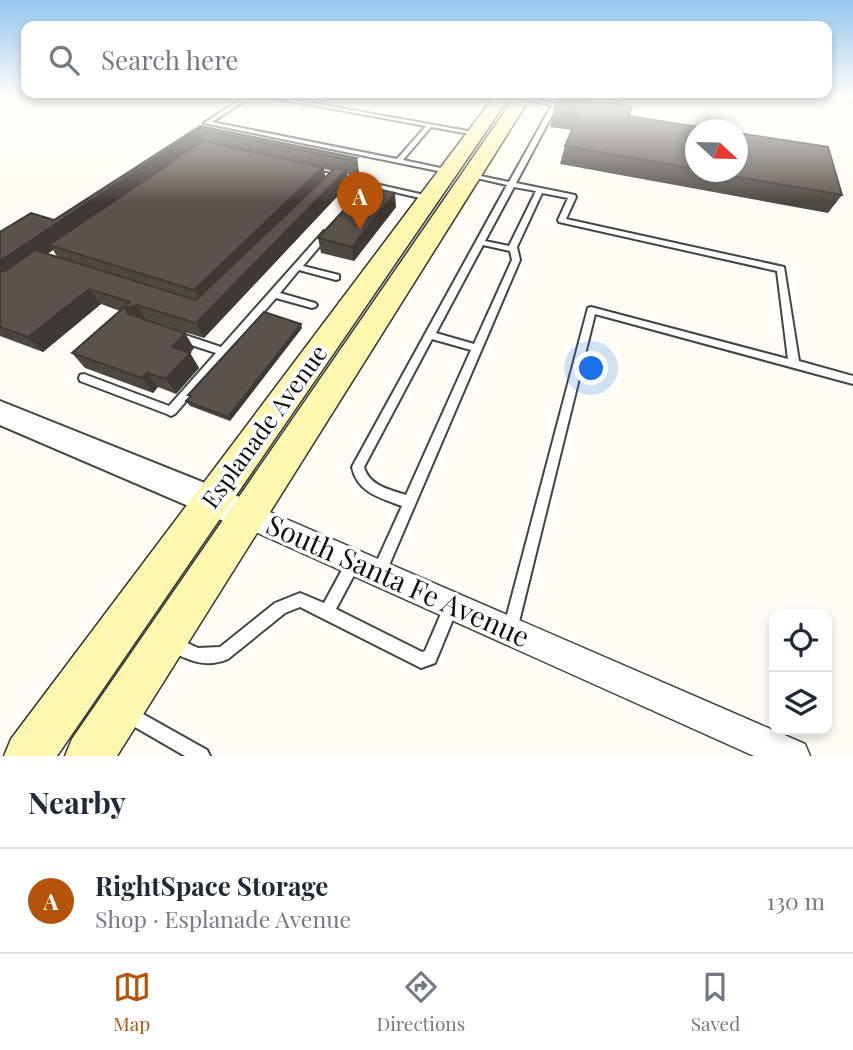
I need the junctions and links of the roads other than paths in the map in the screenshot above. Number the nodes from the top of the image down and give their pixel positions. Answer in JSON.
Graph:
{"nodes":[{"id":1,"x":263,"y":133,"type":"edge"},
{"id":2,"x":423,"y":133,"type":"edge"},
{"id":3,"x":476,"y":133,"type":"edge"},
{"id":4,"x":487,"y":133,"type":"edge"},
{"id":5,"x":539,"y":133,"type":"edge"},
{"id":6,"x":399,"y":161,"type":"junction"},
{"id":7,"x":297,"y":168,"type":"edge"},
{"id":8,"x":460,"y":174,"type":"junction"},
{"id":9,"x":336,"y":177,"type":"junction"},
{"id":10,"x":370,"y":184,"type":"junction"},
{"id":11,"x":512,"y":184,"type":"junction"},
{"id":12,"x":326,"y":186,"type":"edge"},
{"id":13,"x":540,"y":190,"type":"junction"},
{"id":14,"x":361,"y":195,"type":"edge"},
{"id":15,"x":429,"y":198,"type":"junction"},
{"id":16,"x":334,"y":226,"type":"edge"},
{"id":17,"x":480,"y":242,"type":"junction"},
{"id":18,"x":396,"y":244,"type":"junction"},
{"id":19,"x":515,"y":250,"type":"junction"},
{"id":20,"x":422,"y":251,"type":"junction"},
{"id":21,"x":298,"y":267,"type":"junction"},
{"id":22,"x":335,"y":277,"type":"dead end"},
{"id":23,"x":274,"y":294,"type":"junction"},
{"id":24,"x":312,"y":305,"type":"dead end"},
{"id":25,"x":170,"y":334,"type":"edge"},
{"id":26,"x":430,"y":335,"type":"junction"},
{"id":27,"x":477,"y":348,"type":"junction"},
{"id":28,"x":223,"y":352,"type":"junction"},
{"id":29,"x":794,"y":364,"type":"junction"},
{"id":30,"x":84,"y":378,"type":"dead end"},
{"id":31,"x":853,"y":380,"type":"edge"},
{"id":32,"x":0,"y":413,"type":"edge"},
{"id":33,"x":410,"y":503,"type":"junction"},
{"id":34,"x":230,"y":509,"type":"junction"},
{"id":35,"x":366,"y":567,"type":"junction"},
{"id":36,"x":452,"y":604,"type":"junction"},
{"id":37,"x":327,"y":612,"type":"junction"},
{"id":38,"x":510,"y":630,"type":"junction"},
{"id":39,"x":166,"y":641,"type":"junction"},
{"id":40,"x":122,"y":710,"type":"junction"},
{"id":41,"x":746,"y":745,"type":"edge"},
{"id":42,"x":28,"y":756,"type":"edge"},
{"id":43,"x":89,"y":756,"type":"edge"},
{"id":44,"x":201,"y":756,"type":"edge"},
{"id":45,"x":793,"y":756,"type":"edge"}],
"edges":[{"from":1,"to":6,"type":"lane"},
{"from":2,"to":6,"type":"lane"},
{"from":3,"to":8,"type":"main road","name":"Esplanade Avenue"},
{"from":4,"to":8,"type":"main road","name":"Esplanade Avenue"},
{"from":5,"to":11,"type":"lane"},
{"from":6,"to":8,"type":"lane"},
{"from":7,"to":9,"type":"lane"},
{"from":8,"to":11,"type":"lane"},
{"from":8,"to":15,"type":"main road","name":"Esplanade Avenue"},
{"from":8,"to":20,"type":"main road","name":"Esplanade Avenue"},
{"from":9,"to":10,"type":"lane"},
{"from":9,"to":12,"type":"lane"},
{"from":10,"to":14,"type":"lane"},
{"from":10,"to":15,"type":"lane"},
{"from":11,"to":13,"type":"lane"},
{"from":11,"to":17,"type":"lane"},
{"from":13,"to":19,"type":"lane"},
{"from":13,"to":29,"type":"lane"},
{"from":15,"to":18,"type":"main road","name":"Esplanade Avenue"},
{"from":16,"to":21,"type":"lane"},
{"from":17,"to":19,"type":"lane"},
{"from":17,"to":26,"type":"lane"},
{"from":18,"to":20,"type":"main road"},
{"from":18,"to":34,"type":"main road","name":"Esplanade Avenue"},
{"from":19,"to":27,"type":"lane"},
{"from":20,"to":34,"type":"main road","name":"Esplanade Avenue"},
{"from":21,"to":22,"type":"lane"},
{"from":21,"to":23,"type":"lane"},
{"from":23,"to":24,"type":"lane"},
{"from":23,"to":28,"type":"lane"},
{"from":25,"to":28,"type":"lane"},
{"from":26,"to":27,"type":"lane"},
{"from":26,"to":33,"type":"lane"},
{"from":27,"to":33,"type":"lane"},
{"from":28,"to":30,"type":"lane"},
{"from":29,"to":31,"type":"lane"},
{"from":29,"to":38,"type":"lane"},
{"from":32,"to":34,"type":"street","name":"South Santa Fe Avenue"},
{"from":33,"to":35,"type":"lane"},
{"from":34,"to":35,"type":"street","name":"South Santa Fe Avenue"},
{"from":34,"to":39,"type":"main road","name":"Esplanade Avenue"},
{"from":34,"to":42,"type":"main road","name":"Esplanade Avenue"},
{"from":35,"to":36,"type":"street","name":"South Santa Fe Avenue"},
{"from":35,"to":37,"type":"lane"},
{"from":36,"to":37,"type":"lane"},
{"from":36,"to":38,"type":"street","name":"South Santa Fe Avenue"},
{"from":37,"to":39,"type":"lane"},
{"from":38,"to":41,"type":"street","name":"South Santa Fe Avenue"},
{"from":39,"to":40,"type":"main road","name":"Esplanade Avenue"},
{"from":40,"to":43,"type":"main road","name":"Esplanade Avenue"},
{"from":40,"to":44,"type":"lane"},
{"from":41,"to":45,"type":"street","name":"South Santa Fe Avenue"}]}
